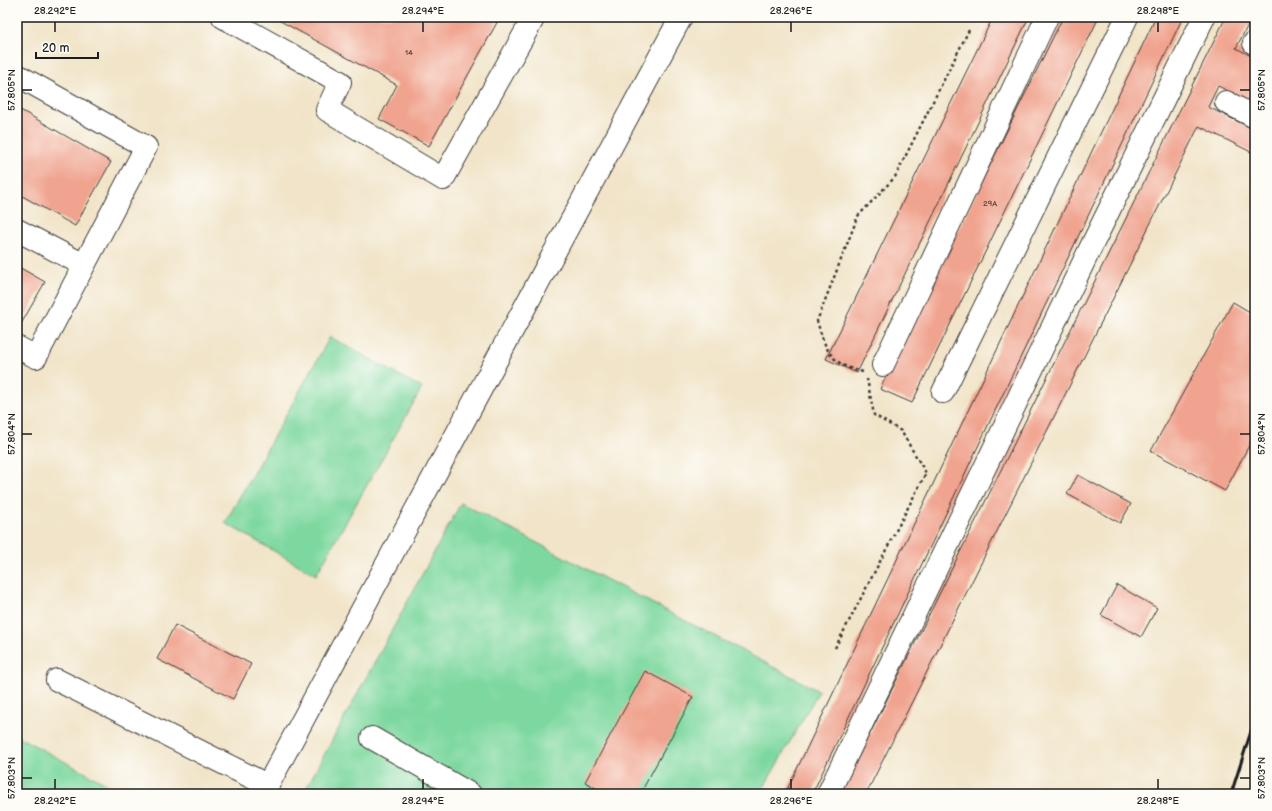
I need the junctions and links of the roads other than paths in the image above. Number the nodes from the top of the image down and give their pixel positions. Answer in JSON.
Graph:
{"nodes":[{"id":1,"x":223,"y":17,"type":"edge"},
{"id":2,"x":534,"y":17,"type":"edge"},
{"id":3,"x":681,"y":17,"type":"edge"},
{"id":4,"x":1047,"y":17,"type":"edge"},
{"id":5,"x":1126,"y":17,"type":"edge"},
{"id":6,"x":1204,"y":17,"type":"edge"},
{"id":7,"x":17,"y":74,"type":"edge"},
{"id":8,"x":1226,"y":102,"type":"dead end"},
{"id":9,"x":1255,"y":117,"type":"edge"},
{"id":10,"x":17,"y":230,"type":"edge"},
{"id":11,"x":84,"y":265,"type":"junction"},
{"id":12,"x":17,"y":346,"type":"edge"},
{"id":13,"x":874,"y":369,"type":"road end"},
{"id":14,"x":943,"y":392,"type":"dead end"},
{"id":15,"x":57,"y":680,"type":"dead end"},
{"id":16,"x":372,"y":738,"type":"dead end"},
{"id":17,"x":265,"y":790,"type":"edge"},
{"id":18,"x":470,"y":794,"type":"edge"},
{"id":19,"x":828,"y":794,"type":"edge"}],
"edges":[{"from":1,"to":2,"type":"lane"},
{"from":3,"to":17,"type":"lane"},
{"from":4,"to":13,"type":"lane"},
{"from":5,"to":14,"type":"lane"},
{"from":6,"to":19,"type":"lane"},
{"from":7,"to":11,"type":"lane"},
{"from":8,"to":9,"type":"lane"},
{"from":10,"to":11,"type":"lane"},
{"from":11,"to":12,"type":"lane"},
{"from":15,"to":17,"type":"lane"},
{"from":16,"to":18,"type":"lane"}]}
